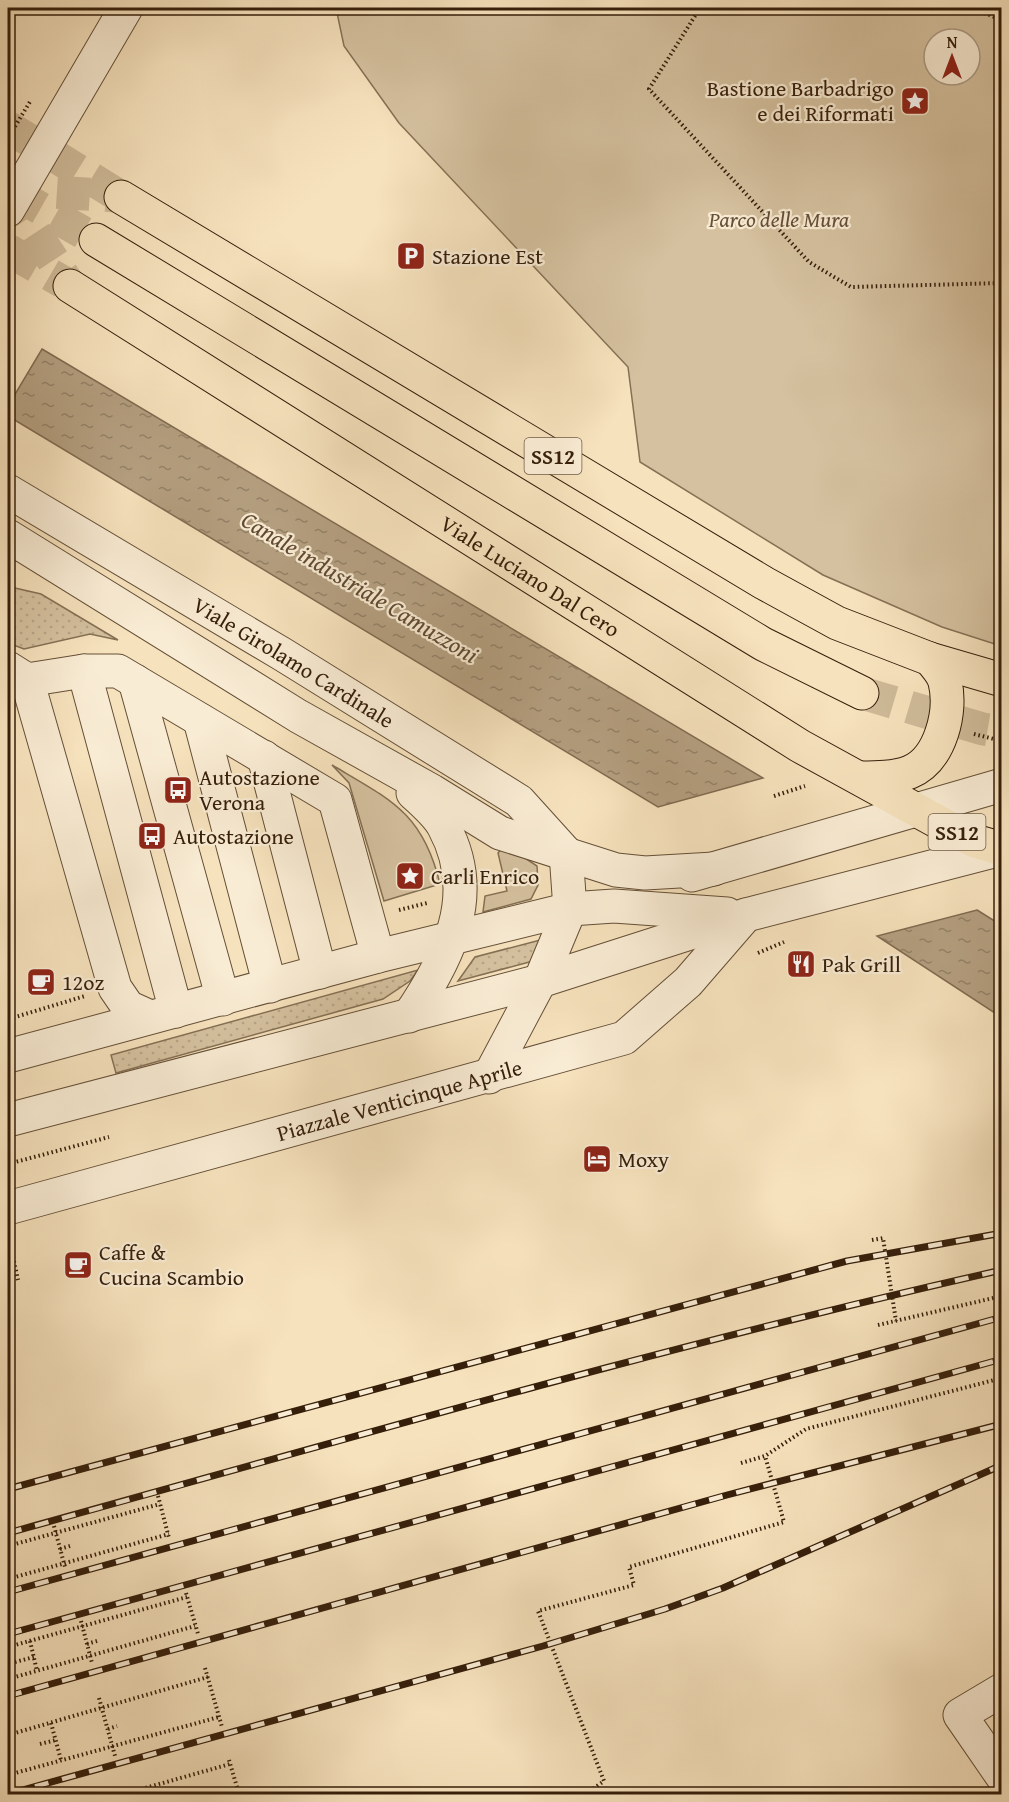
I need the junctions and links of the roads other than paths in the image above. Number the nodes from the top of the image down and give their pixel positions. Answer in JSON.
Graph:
{"nodes":[{"id":1,"x":126,"y":8,"type":"edge"},
{"id":2,"x":121,"y":197,"type":"tunnel mouth"},
{"id":3,"x":8,"y":210,"type":"edge"},
{"id":4,"x":96,"y":240,"type":"tunnel mouth"},
{"id":5,"x":70,"y":286,"type":"tunnel mouth"},
{"id":6,"x":8,"y":491,"type":"edge"},
{"id":7,"x":8,"y":536,"type":"edge"},
{"id":8,"x":8,"y":555,"type":"edge"},
{"id":9,"x":40,"y":557,"type":"junction"},
{"id":10,"x":930,"y":659,"type":"junction"},
{"id":11,"x":84,"y":670,"type":"junction"},
{"id":12,"x":17,"y":674,"type":"edge"},
{"id":13,"x":1002,"y":680,"type":"edge"},
{"id":14,"x":135,"y":681,"type":"junction"},
{"id":15,"x":862,"y":693,"type":"tunnel mouth"},
{"id":16,"x":200,"y":720,"type":"junction"},
{"id":17,"x":264,"y":757,"type":"junction"},
{"id":18,"x":386,"y":767,"type":"junction"},
{"id":19,"x":860,"y":778,"type":"junction"},
{"id":20,"x":1002,"y":785,"type":"edge"},
{"id":21,"x":916,"y":811,"type":"junction"},
{"id":22,"x":1001,"y":849,"type":"edge"},
{"id":23,"x":566,"y":853,"type":"junction"},
{"id":24,"x":714,"y":869,"type":"junction"},
{"id":25,"x":570,"y":909,"type":"junction"},
{"id":26,"x":746,"y":915,"type":"junction"},
{"id":27,"x":453,"y":937,"type":"junction"},
{"id":28,"x":378,"y":956,"type":"junction"},
{"id":29,"x":320,"y":972,"type":"junction"},
{"id":30,"x":540,"y":981,"type":"junction"},
{"id":31,"x":270,"y":986,"type":"junction"},
{"id":32,"x":223,"y":999,"type":"junction"},
{"id":33,"x":163,"y":1014,"type":"junction"},
{"id":34,"x":409,"y":1016,"type":"junction"},
{"id":35,"x":8,"y":1056,"type":"edge"},
{"id":36,"x":489,"y":1077,"type":"junction"},
{"id":37,"x":8,"y":1120,"type":"edge"},
{"id":38,"x":8,"y":1208,"type":"edge"},
{"id":39,"x":1002,"y":1690,"type":"edge"},
{"id":40,"x":1002,"y":1776,"type":"edge"}],
"edges":[{"from":1,"to":3,"type":"street"},
{"from":2,"to":10,"type":"main road","number":"SS12"},
{"from":4,"to":15,"type":"main road"},
{"from":5,"to":19,"type":"main road","name":"Viale Luciano Dal Cero","number":"SS12"},
{"from":6,"to":23,"type":"street","name":"Viale Girolamo Cardinale"},
{"from":7,"to":9,"type":"street","name":"Viale Girolamo Cardinale"},
{"from":8,"to":9,"type":"street"},
{"from":9,"to":18,"type":"street","name":"Viale Girolamo Cardinale"},
{"from":10,"to":13,"type":"main road","number":"SS12"},
{"from":10,"to":19,"type":"main road"},
{"from":11,"to":12,"type":"street"},
{"from":11,"to":14,"type":"street"},
{"from":11,"to":33,"type":"street"},
{"from":12,"to":33,"type":"street"},
{"from":14,"to":16,"type":"street"},
{"from":14,"to":32,"type":"street"},
{"from":16,"to":17,"type":"street"},
{"from":16,"to":31,"type":"street"},
{"from":17,"to":28,"type":"street"},
{"from":17,"to":29,"type":"street"},
{"from":18,"to":23,"type":"street","name":"Viale Girolamo Cardinale"},
{"from":18,"to":27,"type":"street"},
{"from":19,"to":21,"type":"main road","name":"Viale Luciano Dal Cero","number":"SS12"},
{"from":20,"to":21,"type":"street"},
{"from":21,"to":22,"type":"main road","name":"Viale Luciano Dal Cero","number":"SS12"},
{"from":21,"to":24,"type":"street"},
{"from":22,"to":26,"type":"street"},
{"from":23,"to":24,"type":"street","name":"Viale Girolamo Cardinale"},
{"from":23,"to":25,"type":"street"},
{"from":24,"to":25,"type":"street"},
{"from":25,"to":26,"type":"street"},
{"from":25,"to":27,"type":"street"},
{"from":25,"to":30,"type":"street"},
{"from":26,"to":30,"type":"street"},
{"from":26,"to":36,"type":"street","name":"Piazzale Venticinque Aprile"},
{"from":27,"to":28,"type":"street"},
{"from":27,"to":34,"type":"street"},
{"from":28,"to":29,"type":"street"},
{"from":29,"to":31,"type":"street"},
{"from":30,"to":34,"type":"street"},
{"from":30,"to":36,"type":"street"},
{"from":31,"to":32,"type":"street"},
{"from":32,"to":33,"type":"street"},
{"from":33,"to":35,"type":"street"},
{"from":34,"to":37,"type":"street"},
{"from":36,"to":38,"type":"street","name":"Piazzale Venticinque Aprile"},
{"from":39,"to":40,"type":"street"}]}
